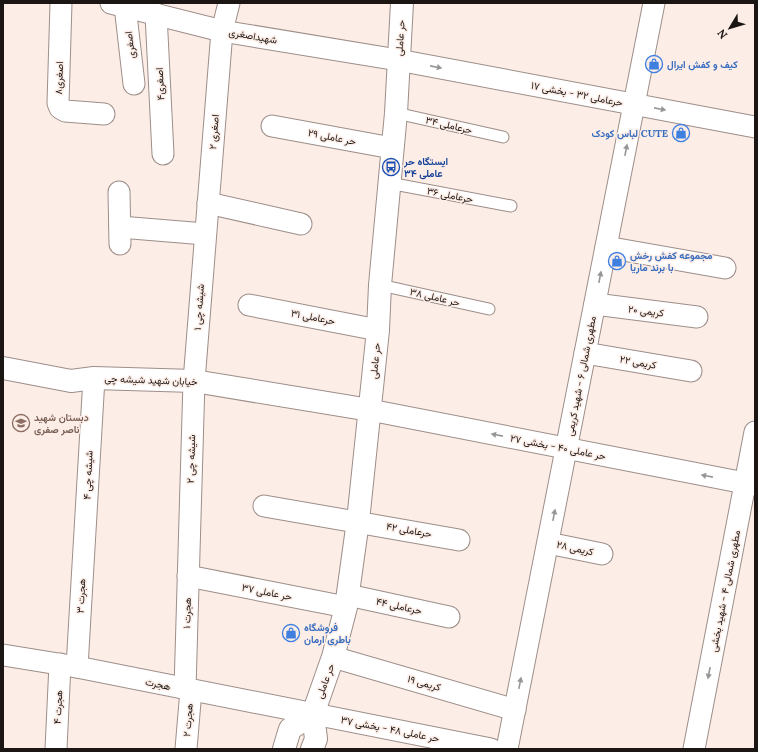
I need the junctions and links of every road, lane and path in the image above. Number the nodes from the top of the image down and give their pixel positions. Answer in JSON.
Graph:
{"nodes":[{"id":1,"x":61,"y":3,"type":"edge"},
{"id":2,"x":229,"y":3,"type":"edge"},
{"id":3,"x":402,"y":3,"type":"edge"},
{"id":4,"x":654,"y":3,"type":"edge"},
{"id":5,"x":118,"y":5,"type":"edge"},
{"id":6,"x":156,"y":14,"type":"junction"},
{"id":7,"x":222,"y":31,"type":"junction"},
{"id":8,"x":398,"y":60,"type":"junction"},
{"id":9,"x":134,"y":84,"type":"dead end"},
{"id":10,"x":634,"y":104,"type":"junction"},
{"id":11,"x":396,"y":113,"type":"junction"},
{"id":12,"x":104,"y":114,"type":"dead end"},
{"id":13,"x":272,"y":126,"type":"dead end"},
{"id":14,"x":755,"y":127,"type":"edge"},
{"id":15,"x":503,"y":137,"type":"dead end"},
{"id":16,"x":392,"y":148,"type":"junction"},
{"id":17,"x":163,"y":154,"type":"dead end"},
{"id":18,"x":389,"y":183,"type":"junction"},
{"id":19,"x":119,"y":192,"type":"dead end"},
{"id":20,"x":208,"y":203,"type":"junction"},
{"id":21,"x":510,"y":206,"type":"dead end"},
{"id":22,"x":301,"y":224,"type":"dead end"},
{"id":23,"x":205,"y":234,"type":"junction"},
{"id":24,"x":606,"y":247,"type":"junction"},
{"id":25,"x":725,"y":268,"type":"dead end"},
{"id":26,"x":380,"y":285,"type":"junction"},
{"id":27,"x":595,"y":304,"type":"junction"},
{"id":28,"x":249,"y":305,"type":"dead end"},
{"id":29,"x":489,"y":309,"type":"dead end"},
{"id":30,"x":697,"y":317,"type":"dead end"},
{"id":31,"x":378,"y":330,"type":"junction"},
{"id":32,"x":585,"y":353,"type":"junction"},
{"id":33,"x":3,"y":368,"type":"edge"},
{"id":34,"x":691,"y":371,"type":"dead end"},
{"id":35,"x":94,"y":378,"type":"junction"},
{"id":36,"x":194,"y":381,"type":"junction"},
{"id":37,"x":370,"y":410,"type":"junction"},
{"id":38,"x":755,"y":432,"type":"edge"},
{"id":39,"x":567,"y":449,"type":"junction"},
{"id":40,"x":750,"y":484,"type":"edge"},
{"id":41,"x":264,"y":506,"type":"dead end"},
{"id":42,"x":358,"y":521,"type":"junction"},
{"id":43,"x":86,"y":525,"type":"joint"},
{"id":44,"x":189,"y":536,"type":"joint"},
{"id":45,"x":459,"y":540,"type":"dead end"},
{"id":46,"x":548,"y":543,"type":"junction"},
{"id":47,"x":602,"y":554,"type":"dead end"},
{"id":48,"x":188,"y":576,"type":"junction"},
{"id":49,"x":347,"y":601,"type":"junction"},
{"id":50,"x":449,"y":617,"type":"dead end"},
{"id":51,"x":3,"y":655,"type":"edge"},
{"id":52,"x":333,"y":657,"type":"junction"},
{"id":53,"x":68,"y":666,"type":"junction"},
{"id":54,"x":188,"y":690,"type":"junction"},
{"id":55,"x":515,"y":710,"type":"junction"},
{"id":56,"x":313,"y":714,"type":"junction"},
{"id":57,"x":56,"y":749,"type":"edge"},
{"id":58,"x":186,"y":749,"type":"edge"},
{"id":59,"x":284,"y":749,"type":"edge"},
{"id":60,"x":312,"y":749,"type":"edge"},
{"id":61,"x":491,"y":749,"type":"edge"},
{"id":62,"x":507,"y":749,"type":"edge"},
{"id":63,"x":694,"y":749,"type":"edge"}],
"edges":[{"from":1,"to":12,"type":"street","name":"اصغری۸"},
{"from":2,"to":7,"type":"street","name":"اصغری ۲"},
{"from":3,"to":8,"type":"main road","name":"حر عاملی"},
{"from":4,"to":10,"type":"street","name":"مطهری شمالی ۶ - شهید کریمی"},
{"from":5,"to":6,"type":"street","name":"شهیداصغری"},
{"from":5,"to":9,"type":"street","name":"اصغری"},
{"from":6,"to":7,"type":"street","name":"شهیداصغری"},
{"from":6,"to":17,"type":"street","name":"اصغری۴"},
{"from":7,"to":8,"type":"street","name":"شهیداصغری"},
{"from":7,"to":20,"type":"street","name":"اصغری ۲"},
{"from":8,"to":10,"type":"street","name":"حرعاملی ۳۲ - بخشی ۱۷","one_way":true},
{"from":8,"to":11,"type":"main road","name":"حر عاملی"},
{"from":10,"to":14,"type":"street","name":"حرعاملی ۳۲ - بخشی ۱۷","one_way":true},
{"from":24,"to":10,"type":"street","name":"مطهری شمالی ۶ - شهید کریمی","one_way":true},
{"from":11,"to":15,"type":"lane","name":"حرعاملی ۳۴"},
{"from":11,"to":16,"type":"main road","name":"حر عاملی"},
{"from":13,"to":16,"type":"street","name":"حر عاملی ۲۹"},
{"from":16,"to":18,"type":"main road","name":"حر عاملی"},
{"from":18,"to":21,"type":"lane","name":"حرعاملی ۳۶"},
{"from":18,"to":26,"type":"main road","name":"حر عاملی"},
{"from":19,"to":23,"type":"street"},
{"from":20,"to":22,"type":"street"},
{"from":20,"to":23,"type":"street","name":"اصغری ۲"},
{"from":23,"to":36,"type":"street","name":"شیشه چی ۱"},
{"from":24,"to":25,"type":"street"},
{"from":27,"to":24,"type":"street","name":"مطهری شمالی ۶ - شهید کریمی","one_way":true},
{"from":26,"to":29,"type":"lane","name":"حر عاملی ۳۸"},
{"from":26,"to":31,"type":"main road","name":"حر عاملی"},
{"from":27,"to":30,"type":"street","name":"کریمی ۲۰"},
{"from":27,"to":32,"type":"street","name":"مطهری شمالی ۶ - شهید کریمی"},
{"from":28,"to":31,"type":"street","name":"حرعاملی ۳۱"},
{"from":31,"to":37,"type":"main road","name":"حر عاملی"},
{"from":32,"to":34,"type":"street","name":"کریمی ۲۲"},
{"from":32,"to":39,"type":"street","name":"مطهری شمالی ۶ - شهید کریمی"},
{"from":33,"to":35,"type":"main road","name":"خیابان شهید شیشه چی"},
{"from":35,"to":36,"type":"main road","name":"خیابان شهید شیشه چی"},
{"from":35,"to":43,"type":"street","name":"شیشه چی ۴"},
{"from":36,"to":37,"type":"main road","name":"خیابان شهید شیشه چی"},
{"from":36,"to":44,"type":"street","name":"شیشه چی ۲"},
{"from":39,"to":37,"type":"street","name":"حر عاملی ۴۰ - بخشی ۲۷","one_way":true},
{"from":37,"to":42,"type":"main road","name":"حر عاملی"},
{"from":38,"to":40,"type":"street","name":"مطهری شمالی ۴ - شهید بخشی"},
{"from":40,"to":39,"type":"street","name":"حر عاملی ۴۰ - بخشی ۲۷","one_way":true},
{"from":46,"to":39,"type":"street","name":"مطهری شمالی ۶ - شهید کریمی","one_way":true},
{"from":40,"to":63,"type":"street","name":"مطهری شمالی ۴ - شهید بخشی","one_way":true},
{"from":41,"to":42,"type":"street","name":"حرعاملی ۴۲"},
{"from":42,"to":45,"type":"street","name":"حرعاملی ۴۲"},
{"from":42,"to":49,"type":"main road","name":"حر عاملی"},
{"from":43,"to":53,"type":"street","name":"هجرت ۳"},
{"from":44,"to":48,"type":"street","name":"هجرت ۱"},
{"from":46,"to":47,"type":"street","name":"کریمی ۲۸"},
{"from":55,"to":46,"type":"street","name":"مطهری شمالی ۶ - شهید کریمی","one_way":true},
{"from":48,"to":49,"type":"street","name":"حر عاملی ۳۷"},
{"from":48,"to":54,"type":"street","name":"هجرت ۱"},
{"from":49,"to":50,"type":"street","name":"حرعاملی ۴۴"},
{"from":49,"to":52,"type":"main road","name":"حر عاملی"},
{"from":51,"to":53,"type":"street","name":"هجرت"},
{"from":52,"to":55,"type":"street","name":"کریمی ۱۹"},
{"from":52,"to":56,"type":"main road","name":"حر عاملی"},
{"from":53,"to":54,"type":"street","name":"هجرت"},
{"from":53,"to":57,"type":"street","name":"هجرت ۴"},
{"from":54,"to":56,"type":"street","name":"هجرت"},
{"from":54,"to":58,"type":"street","name":"هجرت ۲"},
{"from":55,"to":62,"type":"street","name":"مطهری شمالی ۶ - شهید کریمی"},
{"from":56,"to":59,"type":"main road"},
{"from":56,"to":60,"type":"main road","name":"حر عاملی"},
{"from":56,"to":61,"type":"street","name":"حر عاملی ۴۸ - بخشی ۳۷"}]}
